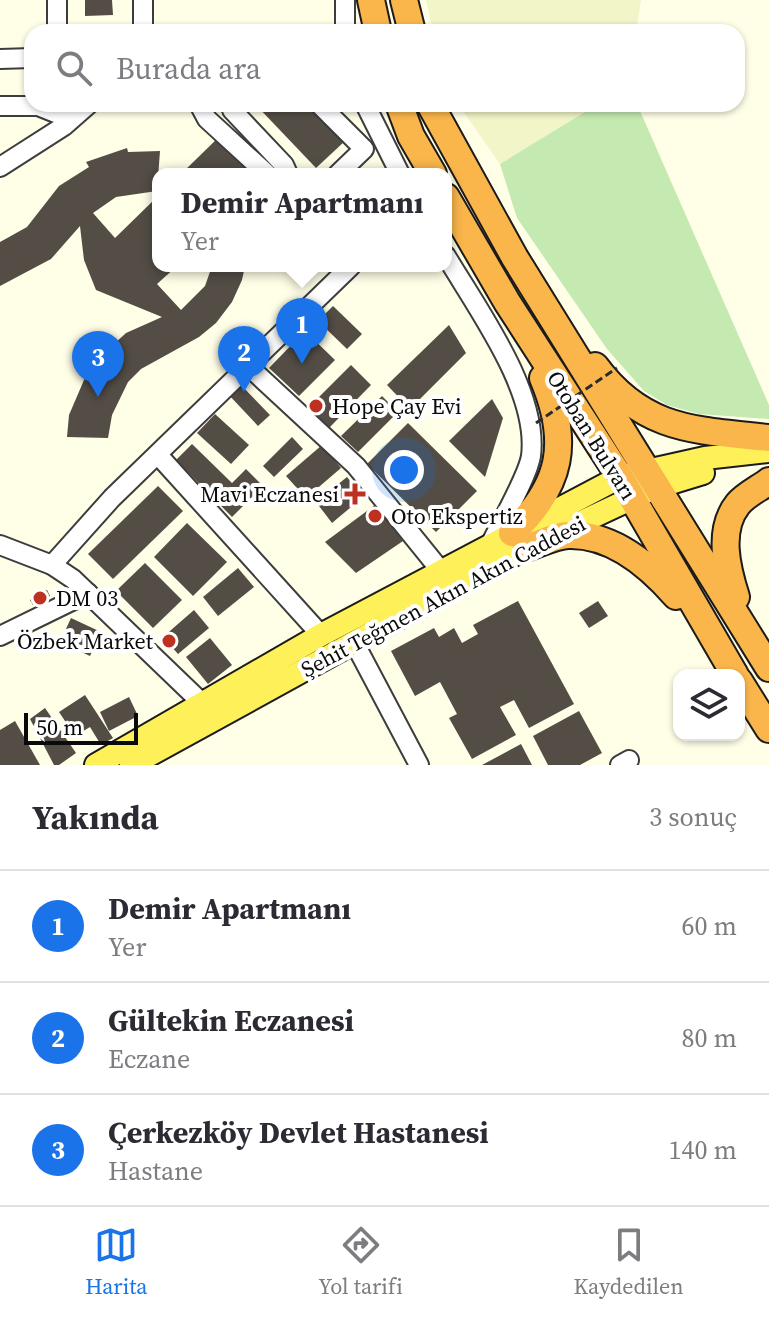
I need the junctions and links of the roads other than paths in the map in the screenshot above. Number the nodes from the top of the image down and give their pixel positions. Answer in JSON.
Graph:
{"nodes":[{"id":1,"x":57,"y":0,"type":"edge"},
{"id":2,"x":143,"y":0,"type":"edge"},
{"id":3,"x":345,"y":0,"type":"edge"},
{"id":4,"x":371,"y":0,"type":"edge"},
{"id":5,"x":404,"y":0,"type":"edge"},
{"id":6,"x":57,"y":24,"type":"edge"},
{"id":7,"x":143,"y":24,"type":"edge"},
{"id":8,"x":345,"y":24,"type":"edge"},
{"id":9,"x":376,"y":24,"type":"edge"},
{"id":10,"x":410,"y":24,"type":"edge"},
{"id":11,"x":24,"y":58,"type":"edge"},
{"id":12,"x":0,"y":59,"type":"edge"},
{"id":13,"x":0,"y":106,"type":"edge"},
{"id":14,"x":24,"y":106,"type":"edge"},
{"id":15,"x":203,"y":112,"type":"edge"},
{"id":16,"x":234,"y":112,"type":"edge"},
{"id":17,"x":327,"y":112,"type":"edge"},
{"id":18,"x":369,"y":112,"type":"edge"},
{"id":19,"x":402,"y":112,"type":"edge"},
{"id":20,"x":434,"y":112,"type":"edge"},
{"id":21,"x":63,"y":115,"type":"edge"},
{"id":22,"x":0,"y":167,"type":"edge"},
{"id":23,"x":260,"y":168,"type":"edge"},
{"id":24,"x":285,"y":168,"type":"edge"},
{"id":25,"x":344,"y":168,"type":"edge"},
{"id":26,"x":397,"y":168,"type":"edge"},
{"id":27,"x":430,"y":168,"type":"edge"},
{"id":28,"x":452,"y":207,"type":"edge"},
{"id":29,"x":515,"y":258,"type":"junction"},
{"id":30,"x":452,"y":266,"type":"edge"},
{"id":31,"x":345,"y":272,"type":"edge"},
{"id":32,"x":507,"y":302,"type":"junction"},
{"id":33,"x":246,"y":364,"type":"junction"},
{"id":34,"x":769,"y":438,"type":"edge"},
{"id":35,"x":769,"y":451,"type":"edge"},
{"id":36,"x":159,"y":456,"type":"junction"},
{"id":37,"x":769,"y":462,"type":"edge"},
{"id":38,"x":769,"y":481,"type":"edge"},
{"id":39,"x":638,"y":483,"type":"junction"},
{"id":40,"x":509,"y":542,"type":"junction"},
{"id":41,"x":0,"y":545,"type":"edge"},
{"id":42,"x":52,"y":565,"type":"junction"},
{"id":43,"x":441,"y":571,"type":"junction"},
{"id":44,"x":88,"y":593,"type":"junction"},
{"id":45,"x":745,"y":627,"type":"junction"},
{"id":46,"x":321,"y":635,"type":"junction"},
{"id":47,"x":0,"y":636,"type":"edge"},
{"id":48,"x":355,"y":644,"type":"junction"},
{"id":49,"x":719,"y":649,"type":"junction"},
{"id":50,"x":769,"y":668,"type":"edge"},
{"id":51,"x":731,"y":669,"type":"edge"},
{"id":52,"x":745,"y":691,"type":"edge"},
{"id":53,"x":203,"y":704,"type":"junction"},
{"id":54,"x":769,"y":729,"type":"edge"},
{"id":55,"x":96,"y":765,"type":"edge"},
{"id":56,"x":131,"y":765,"type":"edge"},
{"id":57,"x":419,"y":765,"type":"edge"}],
"edges":[{"from":1,"to":6,"type":"street"},
{"from":2,"to":7,"type":"street"},
{"from":3,"to":8,"type":"street"},
{"from":4,"to":9,"type":"highway"},
{"from":5,"to":10,"type":"highway"},
{"from":11,"to":12,"type":"street"},
{"from":13,"to":14,"type":"street"},
{"from":15,"to":23,"type":"street"},
{"from":16,"to":24,"type":"street"},
{"from":17,"to":25,"type":"street"},
{"from":18,"to":26,"type":"street"},
{"from":19,"to":27,"type":"highway"},
{"from":20,"to":29,"type":"highway","name":"Otoban Bulvarı"},
{"from":21,"to":22,"type":"street"},
{"from":28,"to":32,"type":"highway","name":"Otoban Bulvarı"},
{"from":29,"to":34,"type":"highway"},
{"from":29,"to":39,"type":"highway","name":"Otoban Bulvarı"},
{"from":30,"to":40,"type":"street"},
{"from":31,"to":33,"type":"street"},
{"from":32,"to":39,"type":"highway","name":"Otoban Bulvarı"},
{"from":32,"to":40,"type":"highway"},
{"from":33,"to":36,"type":"street"},
{"from":33,"to":43,"type":"street"},
{"from":35,"to":39,"type":"main road"},
{"from":36,"to":42,"type":"street"},
{"from":36,"to":46,"type":"street"},
{"from":37,"to":39,"type":"main road","name":"Şehit Teğmen Akın Akın Caddesi"},
{"from":38,"to":45,"type":"highway"},
{"from":39,"to":40,"type":"main road","name":"Şehit Teğmen Akın Akın Caddesi"},
{"from":39,"to":45,"type":"highway"},
{"from":39,"to":49,"type":"highway","name":"Otoban Bulvarı"},
{"from":40,"to":43,"type":"main road","name":"Şehit Teğmen Akın Akın Caddesi"},
{"from":40,"to":48,"type":"main road","name":"Şehit Teğmen Akın Akın Caddesi"},
{"from":40,"to":49,"type":"highway"},
{"from":41,"to":42,"type":"street"},
{"from":42,"to":44,"type":"street"},
{"from":43,"to":46,"type":"main road","name":"Şehit Teğmen Akın Akın Caddesi"},
{"from":44,"to":47,"type":"street"},
{"from":44,"to":53,"type":"street"},
{"from":45,"to":50,"type":"highway"},
{"from":46,"to":53,"type":"main road","name":"Şehit Teğmen Akın Akın Caddesi"},
{"from":48,"to":56,"type":"main road","name":"Şehit Teğmen Akın Akın Caddesi"},
{"from":48,"to":57,"type":"street"},
{"from":49,"to":51,"type":"highway","name":"Otoban Bulvarı"},
{"from":52,"to":54,"type":"highway"},
{"from":53,"to":55,"type":"main road","name":"Şehit Teğmen Akın Akın Caddesi"}]}
